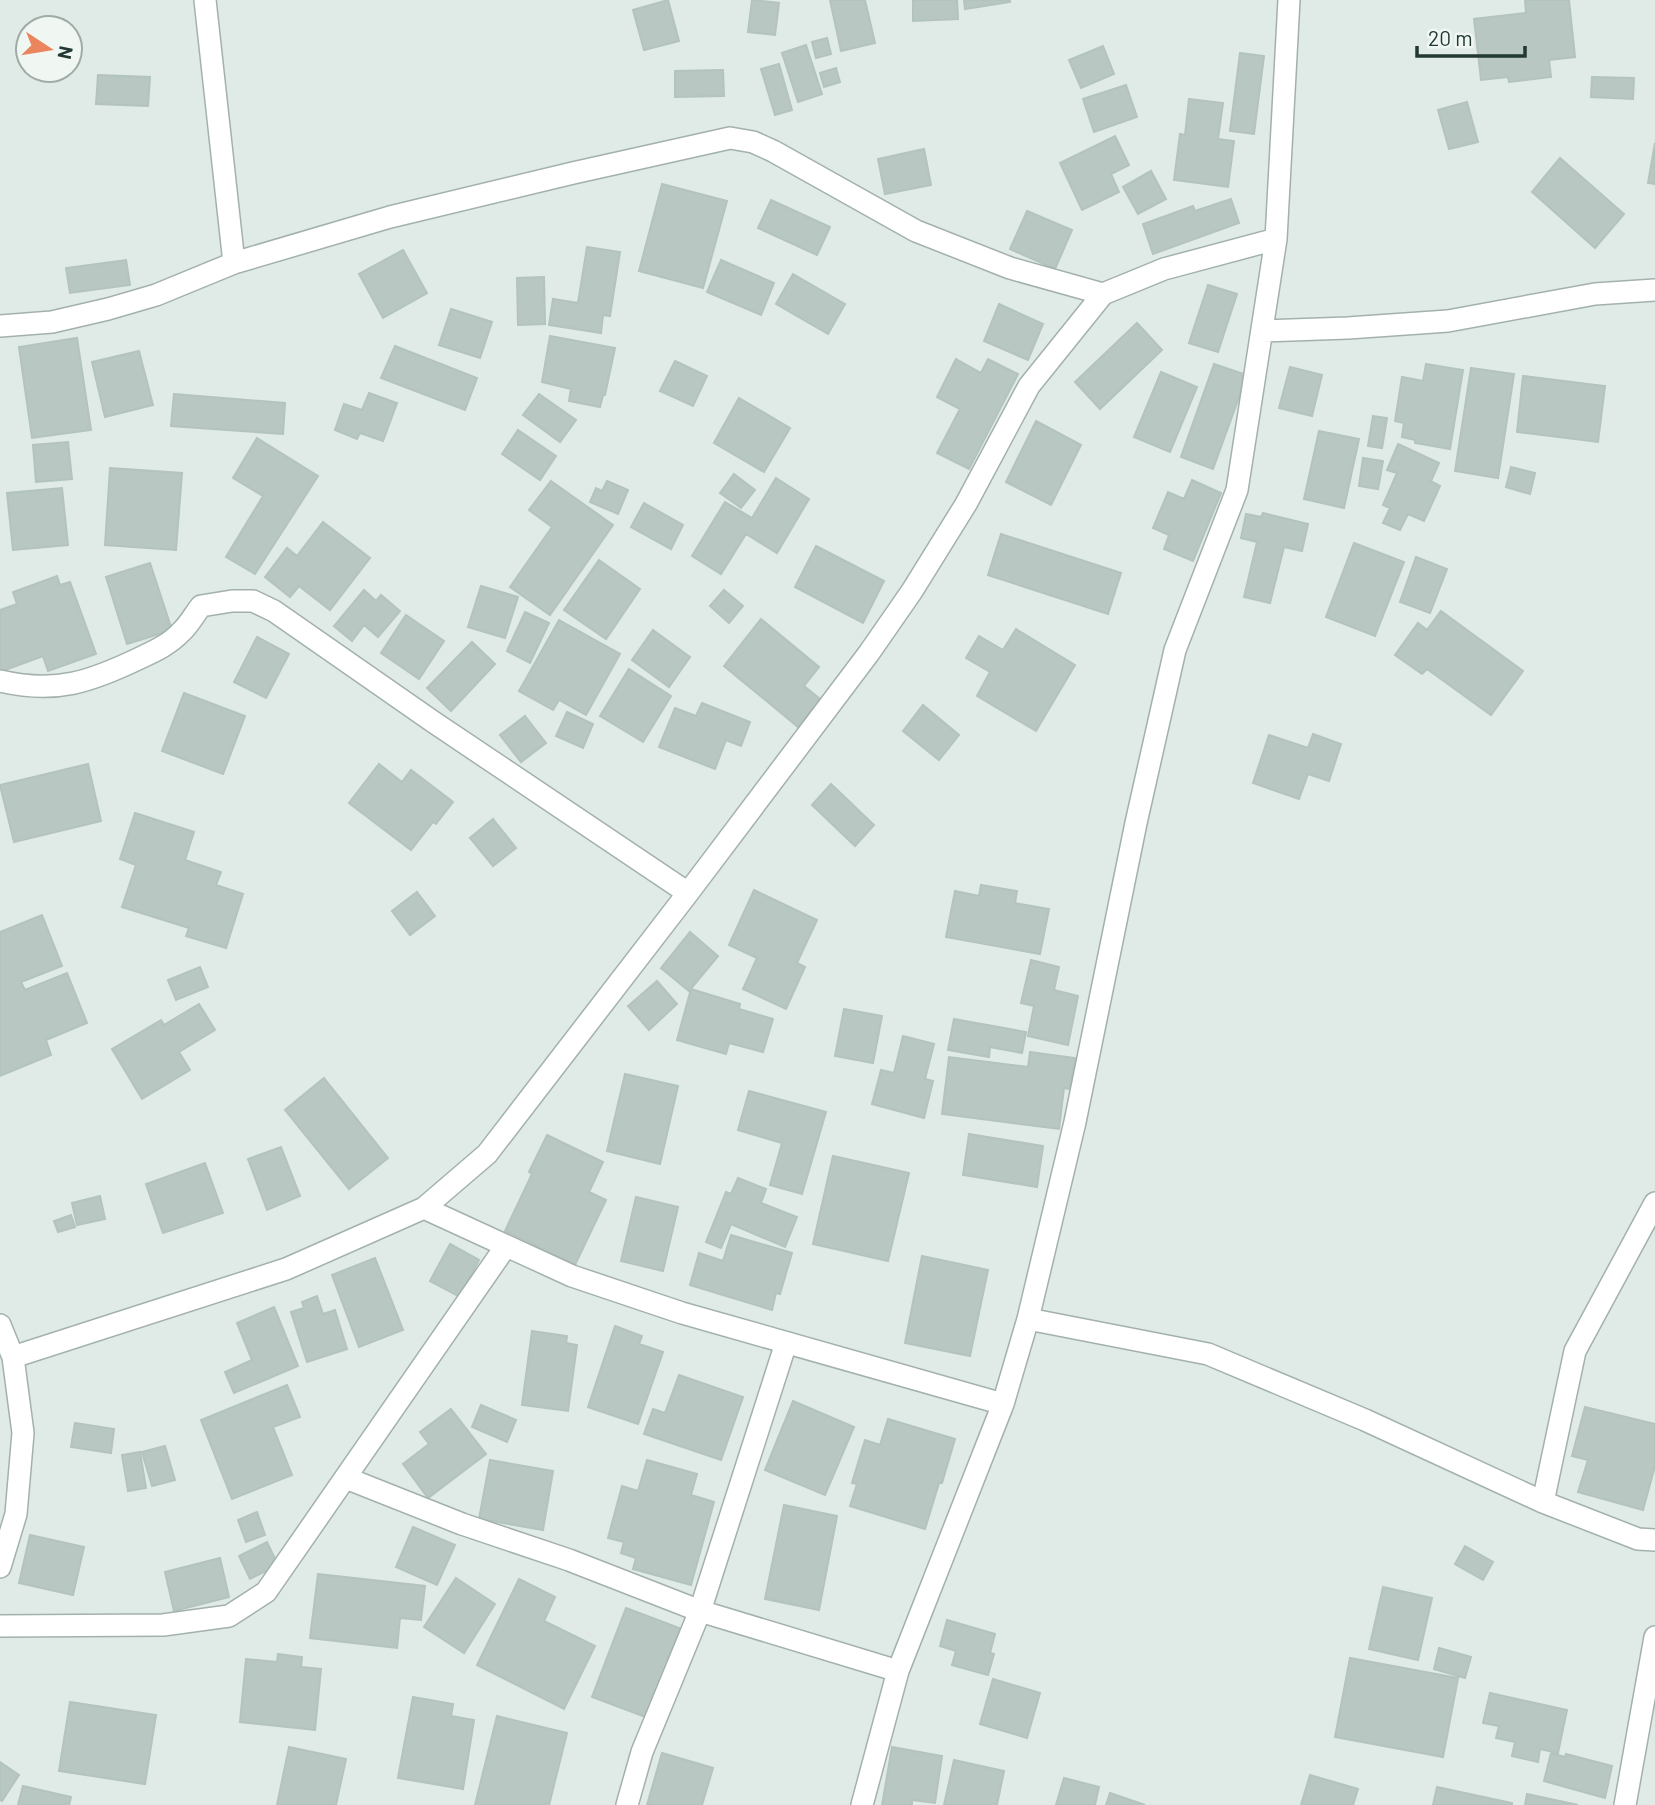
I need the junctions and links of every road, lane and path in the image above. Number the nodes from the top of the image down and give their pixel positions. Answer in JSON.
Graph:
{"nodes":[{"id":1,"x":205,"y":0,"type":"edge"},
{"id":2,"x":1289,"y":0,"type":"edge"},
{"id":3,"x":1276,"y":239,"type":"junction"},
{"id":4,"x":234,"y":263,"type":"junction"},
{"id":5,"x":1655,"y":290,"type":"edge"},
{"id":6,"x":1103,"y":294,"type":"junction"},
{"id":7,"x":0,"y":326,"type":"edge"},
{"id":8,"x":1262,"y":331,"type":"junction"},
{"id":9,"x":0,"y":681,"type":"edge"},
{"id":10,"x":688,"y":893,"type":"junction"},
{"id":11,"x":1655,"y":1203,"type":"edge"},
{"id":12,"x":424,"y":1208,"type":"junction"},
{"id":13,"x":506,"y":1246,"type":"junction"},
{"id":14,"x":1028,"y":1319,"type":"junction"},
{"id":15,"x":0,"y":1325,"type":"edge"},
{"id":16,"x":786,"y":1343,"type":"junction"},
{"id":17,"x":13,"y":1357,"type":"junction"},
{"id":18,"x":1003,"y":1404,"type":"junction"},
{"id":19,"x":346,"y":1478,"type":"junction"},
{"id":20,"x":1544,"y":1502,"type":"junction"},
{"id":21,"x":1655,"y":1540,"type":"edge"},
{"id":22,"x":0,"y":1567,"type":"edge"},
{"id":23,"x":700,"y":1611,"type":"junction"},
{"id":24,"x":0,"y":1626,"type":"edge"},
{"id":25,"x":1655,"y":1637,"type":"edge"},
{"id":26,"x":898,"y":1671,"type":"junction"},
{"id":27,"x":627,"y":1805,"type":"edge"},
{"id":28,"x":862,"y":1805,"type":"edge"},
{"id":29,"x":1625,"y":1805,"type":"edge"}],
"edges":[{"from":1,"to":4,"type":"street"},
{"from":2,"to":3,"type":"street"},
{"from":3,"to":6,"type":"street"},
{"from":3,"to":8,"type":"street"},
{"from":4,"to":6,"type":"street"},
{"from":4,"to":7,"type":"street"},
{"from":5,"to":8,"type":"street"},
{"from":6,"to":10,"type":"street"},
{"from":8,"to":14,"type":"street"},
{"from":9,"to":10,"type":"street"},
{"from":10,"to":12,"type":"street"},
{"from":11,"to":20,"type":"street"},
{"from":12,"to":13,"type":"street"},
{"from":12,"to":17,"type":"street"},
{"from":13,"to":16,"type":"street"},
{"from":13,"to":19,"type":"street"},
{"from":14,"to":18,"type":"street"},
{"from":14,"to":20,"type":"street"},
{"from":15,"to":17,"type":"street"},
{"from":16,"to":18,"type":"street"},
{"from":16,"to":23,"type":"street"},
{"from":17,"to":22,"type":"street"},
{"from":18,"to":26,"type":"street"},
{"from":19,"to":23,"type":"street"},
{"from":19,"to":24,"type":"street"},
{"from":20,"to":21,"type":"street"},
{"from":23,"to":26,"type":"street"},
{"from":23,"to":27,"type":"street"},
{"from":25,"to":29,"type":"street"},
{"from":26,"to":28,"type":"street"}]}
